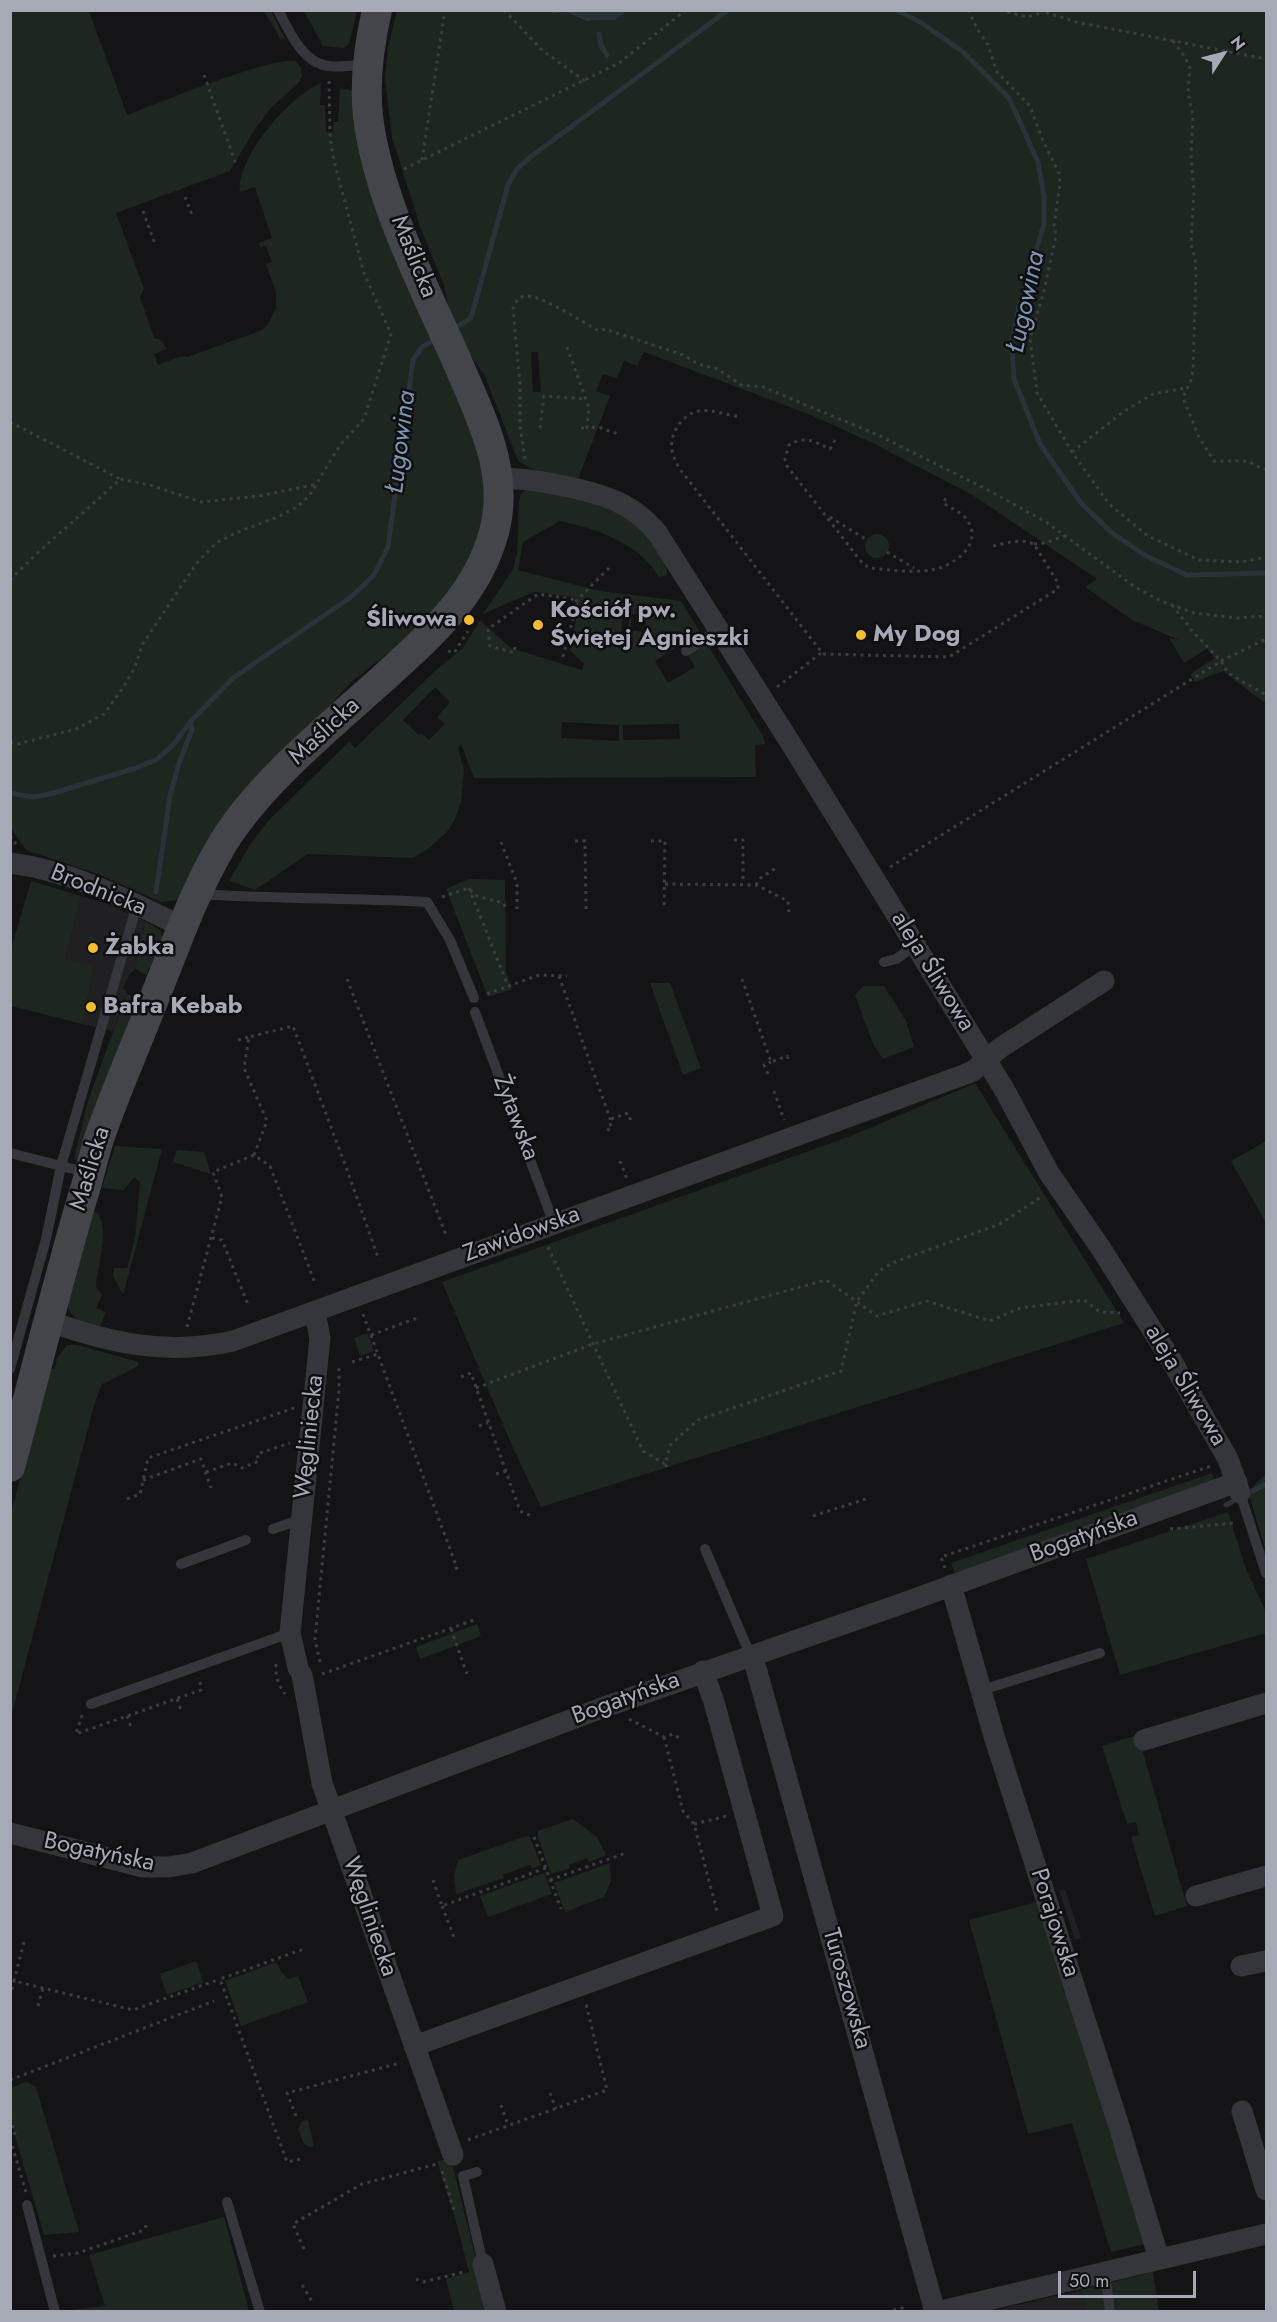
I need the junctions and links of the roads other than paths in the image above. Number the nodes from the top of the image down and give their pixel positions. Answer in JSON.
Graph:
{"nodes":[{"id":1,"x":278,"y":10,"type":"edge"},
{"id":2,"x":377,"y":10,"type":"edge"},
{"id":3,"x":367,"y":64,"type":"junction"},
{"id":4,"x":513,"y":479,"type":"junction"},
{"id":5,"x":718,"y":630,"type":"junction"},
{"id":6,"x":687,"y":651,"type":"dead end"},
{"id":7,"x":10,"y":863,"type":"edge"},
{"id":8,"x":198,"y":894,"type":"junction"},
{"id":9,"x":137,"y":904,"type":"junction"},
{"id":10,"x":183,"y":927,"type":"junction"},
{"id":11,"x":915,"y":946,"type":"junction"},
{"id":12,"x":884,"y":962,"type":"dead end"},
{"id":13,"x":1104,"y":981,"type":"dead end"},
{"id":14,"x":474,"y":998,"type":"dead end"},
{"id":15,"x":475,"y":1012,"type":"dead end"},
{"id":16,"x":986,"y":1060,"type":"junction"},
{"id":17,"x":10,"y":1153,"type":"edge"},
{"id":18,"x":76,"y":1169,"type":"junction"},
{"id":19,"x":547,"y":1226,"type":"junction"},
{"id":20,"x":315,"y":1312,"type":"junction"},
{"id":21,"x":48,"y":1321,"type":"junction"},
{"id":22,"x":10,"y":1370,"type":"edge"},
{"id":23,"x":10,"y":1467,"type":"edge"},
{"id":24,"x":1238,"y":1488,"type":"junction"},
{"id":25,"x":302,"y":1519,"type":"junction"},
{"id":26,"x":273,"y":1529,"type":"dead end"},
{"id":27,"x":246,"y":1539,"type":"dead end"},
{"id":28,"x":705,"y":1549,"type":"dead end"},
{"id":29,"x":181,"y":1564,"type":"dead end"},
{"id":30,"x":1266,"y":1573,"type":"edge"},
{"id":31,"x":951,"y":1585,"type":"junction"},
{"id":32,"x":290,"y":1633,"type":"junction"},
{"id":33,"x":1100,"y":1653,"type":"dead end"},
{"id":34,"x":753,"y":1662,"type":"junction"},
{"id":35,"x":703,"y":1671,"type":"junction"},
{"id":36,"x":982,"y":1690,"type":"junction"},
{"id":37,"x":1266,"y":1703,"type":"edge"},
{"id":38,"x":88,"y":1705,"type":"road end"},
{"id":39,"x":1144,"y":1740,"type":"dead end"},
{"id":40,"x":331,"y":1810,"type":"junction"},
{"id":41,"x":10,"y":1833,"type":"edge"},
{"id":42,"x":1266,"y":1876,"type":"edge"},
{"id":43,"x":1196,"y":1896,"type":"dead end"},
{"id":44,"x":1266,"y":1961,"type":"edge"},
{"id":45,"x":1241,"y":1966,"type":"dead end"},
{"id":46,"x":411,"y":2054,"type":"junction"},
{"id":47,"x":1242,"y":2110,"type":"dead end"},
{"id":48,"x":460,"y":2148,"type":"road end"},
{"id":49,"x":477,"y":2172,"type":"dead end"},
{"id":50,"x":1266,"y":2190,"type":"edge"},
{"id":51,"x":27,"y":2202,"type":"road end"},
{"id":52,"x":227,"y":2202,"type":"dead end"},
{"id":53,"x":1266,"y":2234,"type":"edge"},
{"id":54,"x":1159,"y":2259,"type":"junction"},
{"id":55,"x":475,"y":2268,"type":"joint"},
{"id":56,"x":1105,"y":2272,"type":"junction"},
{"id":57,"x":55,"y":2312,"type":"edge"},
{"id":58,"x":260,"y":2312,"type":"edge"},
{"id":59,"x":496,"y":2312,"type":"edge"},
{"id":60,"x":936,"y":2312,"type":"edge"},
{"id":61,"x":1110,"y":2312,"type":"edge"}],
"edges":[{"from":1,"to":3,"type":"lane"},
{"from":2,"to":3,"type":"street","name":"Maślicka"},
{"from":3,"to":4,"type":"street","name":"Maślicka"},
{"from":4,"to":5,"type":"street","name":"aleja Śliwowa"},
{"from":4,"to":8,"type":"street","name":"Maślicka"},
{"from":5,"to":6,"type":"lane"},
{"from":5,"to":11,"type":"street","name":"aleja Śliwowa"},
{"from":7,"to":9,"type":"street","name":"Brodnicka"},
{"from":8,"to":10,"type":"street","name":"Maślicka"},
{"from":8,"to":14,"type":"lane"},
{"from":9,"to":10,"type":"street","name":"Brodnicka"},
{"from":9,"to":18,"type":"lane"},
{"from":10,"to":18,"type":"street","name":"Maślicka"},
{"from":11,"to":12,"type":"lane"},
{"from":11,"to":16,"type":"street","name":"aleja Śliwowa"},
{"from":13,"to":16,"type":"street","name":"Zawidowska"},
{"from":15,"to":19,"type":"lane","name":"Żytawska"},
{"from":16,"to":19,"type":"street","name":"Zawidowska"},
{"from":16,"to":24,"type":"street","name":"aleja Śliwowa"},
{"from":17,"to":18,"type":"lane"},
{"from":18,"to":21,"type":"street","name":"Maślicka"},
{"from":18,"to":22,"type":"lane"},
{"from":19,"to":20,"type":"street","name":"Zawidowska"},
{"from":20,"to":21,"type":"street","name":"Zawidowska"},
{"from":20,"to":25,"type":"street","name":"Węgliniecka"},
{"from":21,"to":23,"type":"street","name":"Maślicka"},
{"from":24,"to":30,"type":"lane","name":"aleja Śliwowa"},
{"from":24,"to":31,"type":"street","name":"Bogatyńska"},
{"from":25,"to":26,"type":"lane"},
{"from":25,"to":32,"type":"street","name":"Węgliniecka"},
{"from":27,"to":29,"type":"lane"},
{"from":28,"to":34,"type":"lane"},
{"from":31,"to":34,"type":"street","name":"Bogatyńska"},
{"from":31,"to":36,"type":"street","name":"Porajowska"},
{"from":32,"to":38,"type":"lane"},
{"from":32,"to":40,"type":"street","name":"Węgliniecka"},
{"from":33,"to":36,"type":"lane"},
{"from":34,"to":35,"type":"street","name":"Bogatyńska"},
{"from":34,"to":60,"type":"street","name":"Turoszowska"},
{"from":35,"to":40,"type":"street","name":"Bogatyńska"},
{"from":35,"to":46,"type":"street"},
{"from":36,"to":54,"type":"street","name":"Porajowska"},
{"from":37,"to":39,"type":"street"},
{"from":40,"to":41,"type":"street","name":"Bogatyńska"},
{"from":40,"to":46,"type":"street","name":"Węgliniecka"},
{"from":42,"to":43,"type":"street"},
{"from":44,"to":45,"type":"street"},
{"from":46,"to":48,"type":"street","name":"Węgliniecka"},
{"from":47,"to":50,"type":"street"},
{"from":49,"to":55,"type":"lane"},
{"from":51,"to":57,"type":"lane"},
{"from":52,"to":58,"type":"lane"},
{"from":53,"to":54,"type":"street"},
{"from":54,"to":56,"type":"street"},
{"from":55,"to":59,"type":"street"},
{"from":56,"to":60,"type":"street"},
{"from":56,"to":61,"type":"lane"}]}
